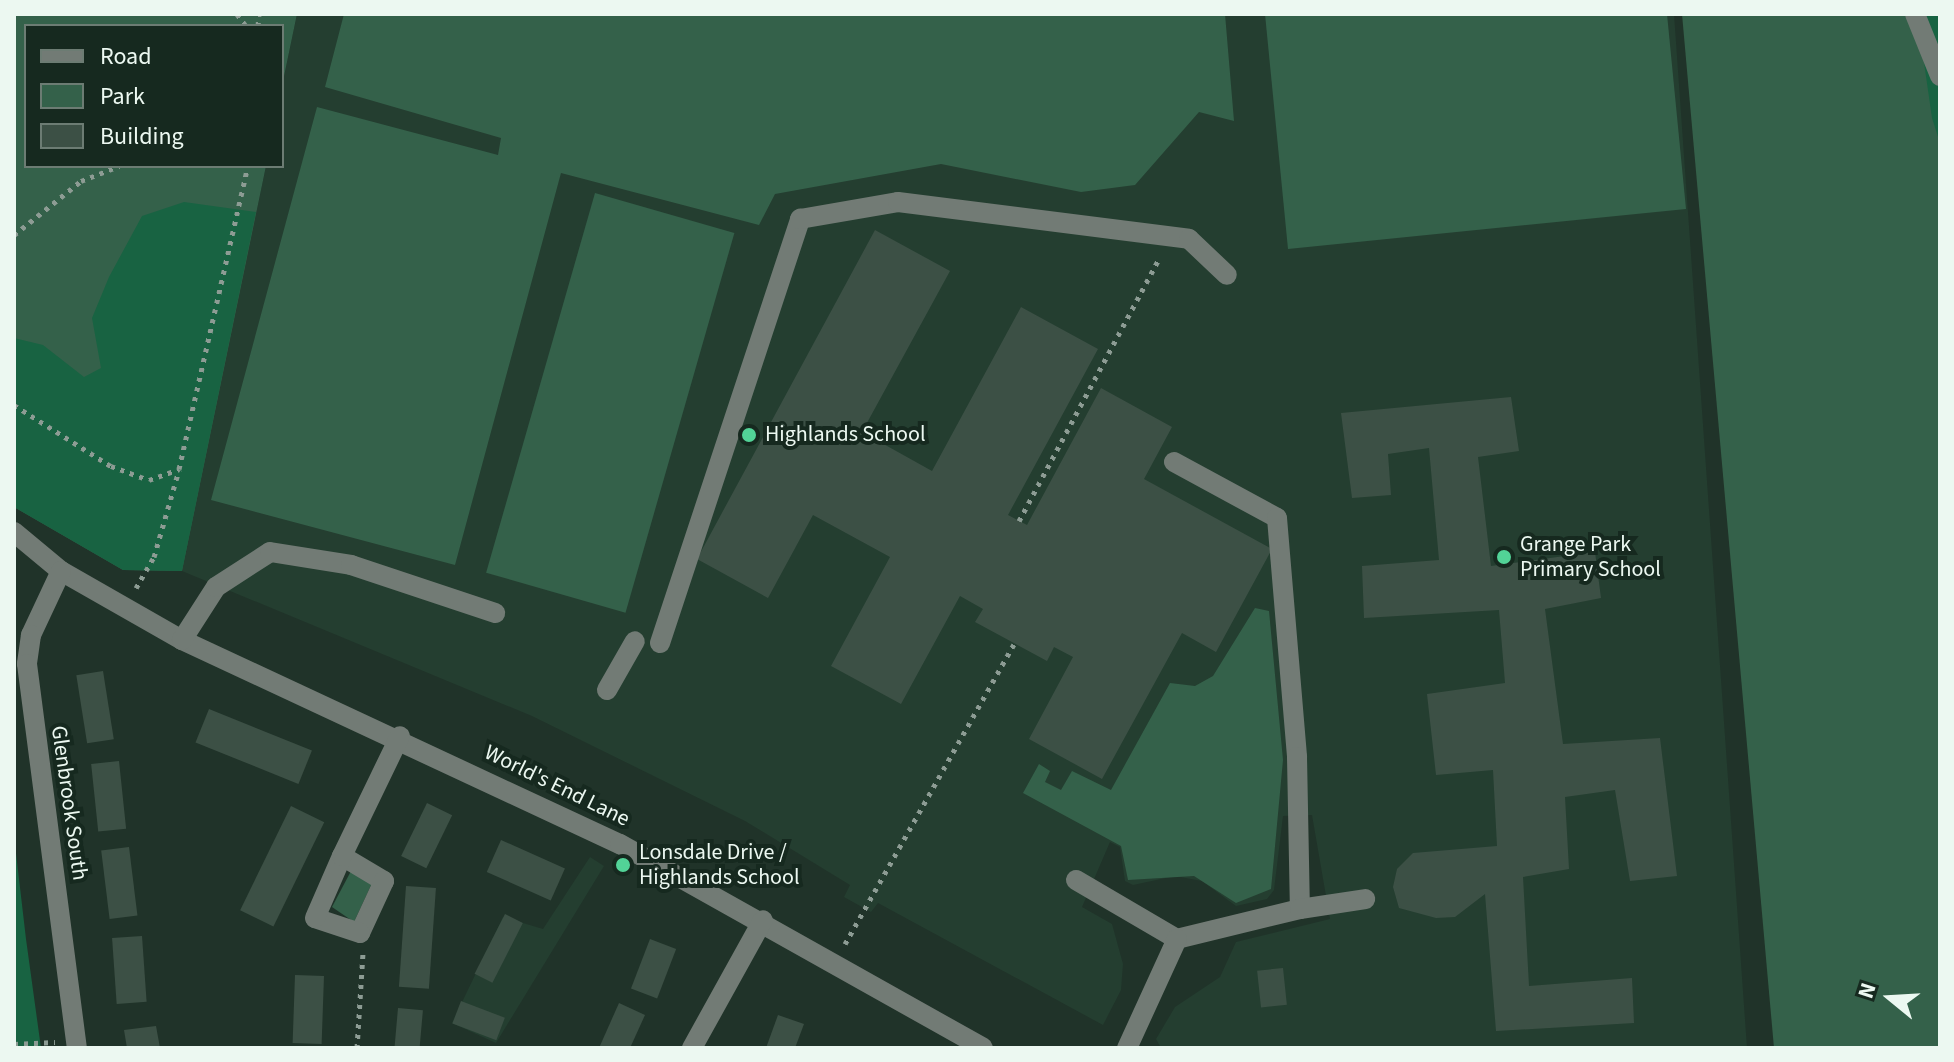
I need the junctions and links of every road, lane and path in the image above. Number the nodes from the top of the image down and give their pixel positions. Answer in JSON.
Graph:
{"nodes":[{"id":1,"x":1915,"y":14,"type":"edge"},
{"id":2,"x":1940,"y":76,"type":"edge"},
{"id":3,"x":114,"y":168,"type":"edge"},
{"id":4,"x":248,"y":168,"type":"edge"},
{"id":5,"x":14,"y":235,"type":"edge"},
{"id":6,"x":1170,"y":239,"type":"junction"},
{"id":7,"x":1227,"y":275,"type":"dead end"},
{"id":8,"x":14,"y":405,"type":"edge"},
{"id":9,"x":1174,"y":462,"type":"dead end"},
{"id":10,"x":179,"y":469,"type":"junction"},
{"id":11,"x":1019,"y":521,"type":"dead end"},
{"id":12,"x":14,"y":532,"type":"edge"},
{"id":13,"x":61,"y":571,"type":"junction"},
{"id":14,"x":124,"y":609,"type":"junction"},
{"id":15,"x":495,"y":613,"type":"dead end"},
{"id":16,"x":182,"y":640,"type":"junction"},
{"id":17,"x":635,"y":641,"type":"dead end"},
{"id":18,"x":660,"y":643,"type":"dead end"},
{"id":19,"x":1014,"y":644,"type":"dead end"},
{"id":20,"x":607,"y":690,"type":"dead end"},
{"id":21,"x":400,"y":736,"type":"junction"},
{"id":22,"x":342,"y":856,"type":"junction"},
{"id":23,"x":1076,"y":880,"type":"dead end"},
{"id":24,"x":1365,"y":899,"type":"dead end"},
{"id":25,"x":1300,"y":909,"type":"junction"},
{"id":26,"x":763,"y":920,"type":"junction"},
{"id":27,"x":360,"y":933,"type":"junction"},
{"id":28,"x":1177,"y":939,"type":"junction"},
{"id":29,"x":834,"y":962,"type":"junction"},
{"id":30,"x":14,"y":1044,"type":"edge"},
{"id":31,"x":77,"y":1044,"type":"edge"},
{"id":32,"x":29,"y":1046,"type":"edge"},
{"id":33,"x":357,"y":1048,"type":"edge"},
{"id":34,"x":692,"y":1048,"type":"edge"},
{"id":35,"x":983,"y":1048,"type":"edge"},
{"id":36,"x":1127,"y":1048,"type":"edge"}],
"edges":[{"from":1,"to":2,"type":"street"},
{"from":3,"to":5,"type":"path"},
{"from":4,"to":10,"type":"path"},
{"from":6,"to":7,"type":"street"},
{"from":6,"to":11,"type":"path"},
{"from":6,"to":18,"type":"street"},
{"from":8,"to":10,"type":"path"},
{"from":9,"to":25,"type":"street"},
{"from":10,"to":14,"type":"path"},
{"from":12,"to":13,"type":"street","name":"World's End Lane"},
{"from":13,"to":14,"type":"street","name":"World's End Lane"},
{"from":13,"to":31,"type":"street","name":"Glenbrook South"},
{"from":14,"to":16,"type":"street","name":"World's End Lane"},
{"from":15,"to":16,"type":"street"},
{"from":16,"to":21,"type":"street","name":"World's End Lane"},
{"from":17,"to":20,"type":"street"},
{"from":19,"to":29,"type":"path"},
{"from":21,"to":22,"type":"street"},
{"from":21,"to":26,"type":"street","name":"World's End Lane"},
{"from":22,"to":27,"type":"street"},
{"from":22,"to":27,"type":"street"},
{"from":23,"to":28,"type":"street"},
{"from":24,"to":25,"type":"street"},
{"from":25,"to":28,"type":"street"},
{"from":26,"to":29,"type":"street","name":"World's End Lane"},
{"from":26,"to":34,"type":"street"},
{"from":27,"to":33,"type":"path"},
{"from":28,"to":36,"type":"street"},
{"from":29,"to":35,"type":"street","name":"World's End Lane"},
{"from":30,"to":32,"type":"path"},
{"from":31,"to":32,"type":"path"}]}
